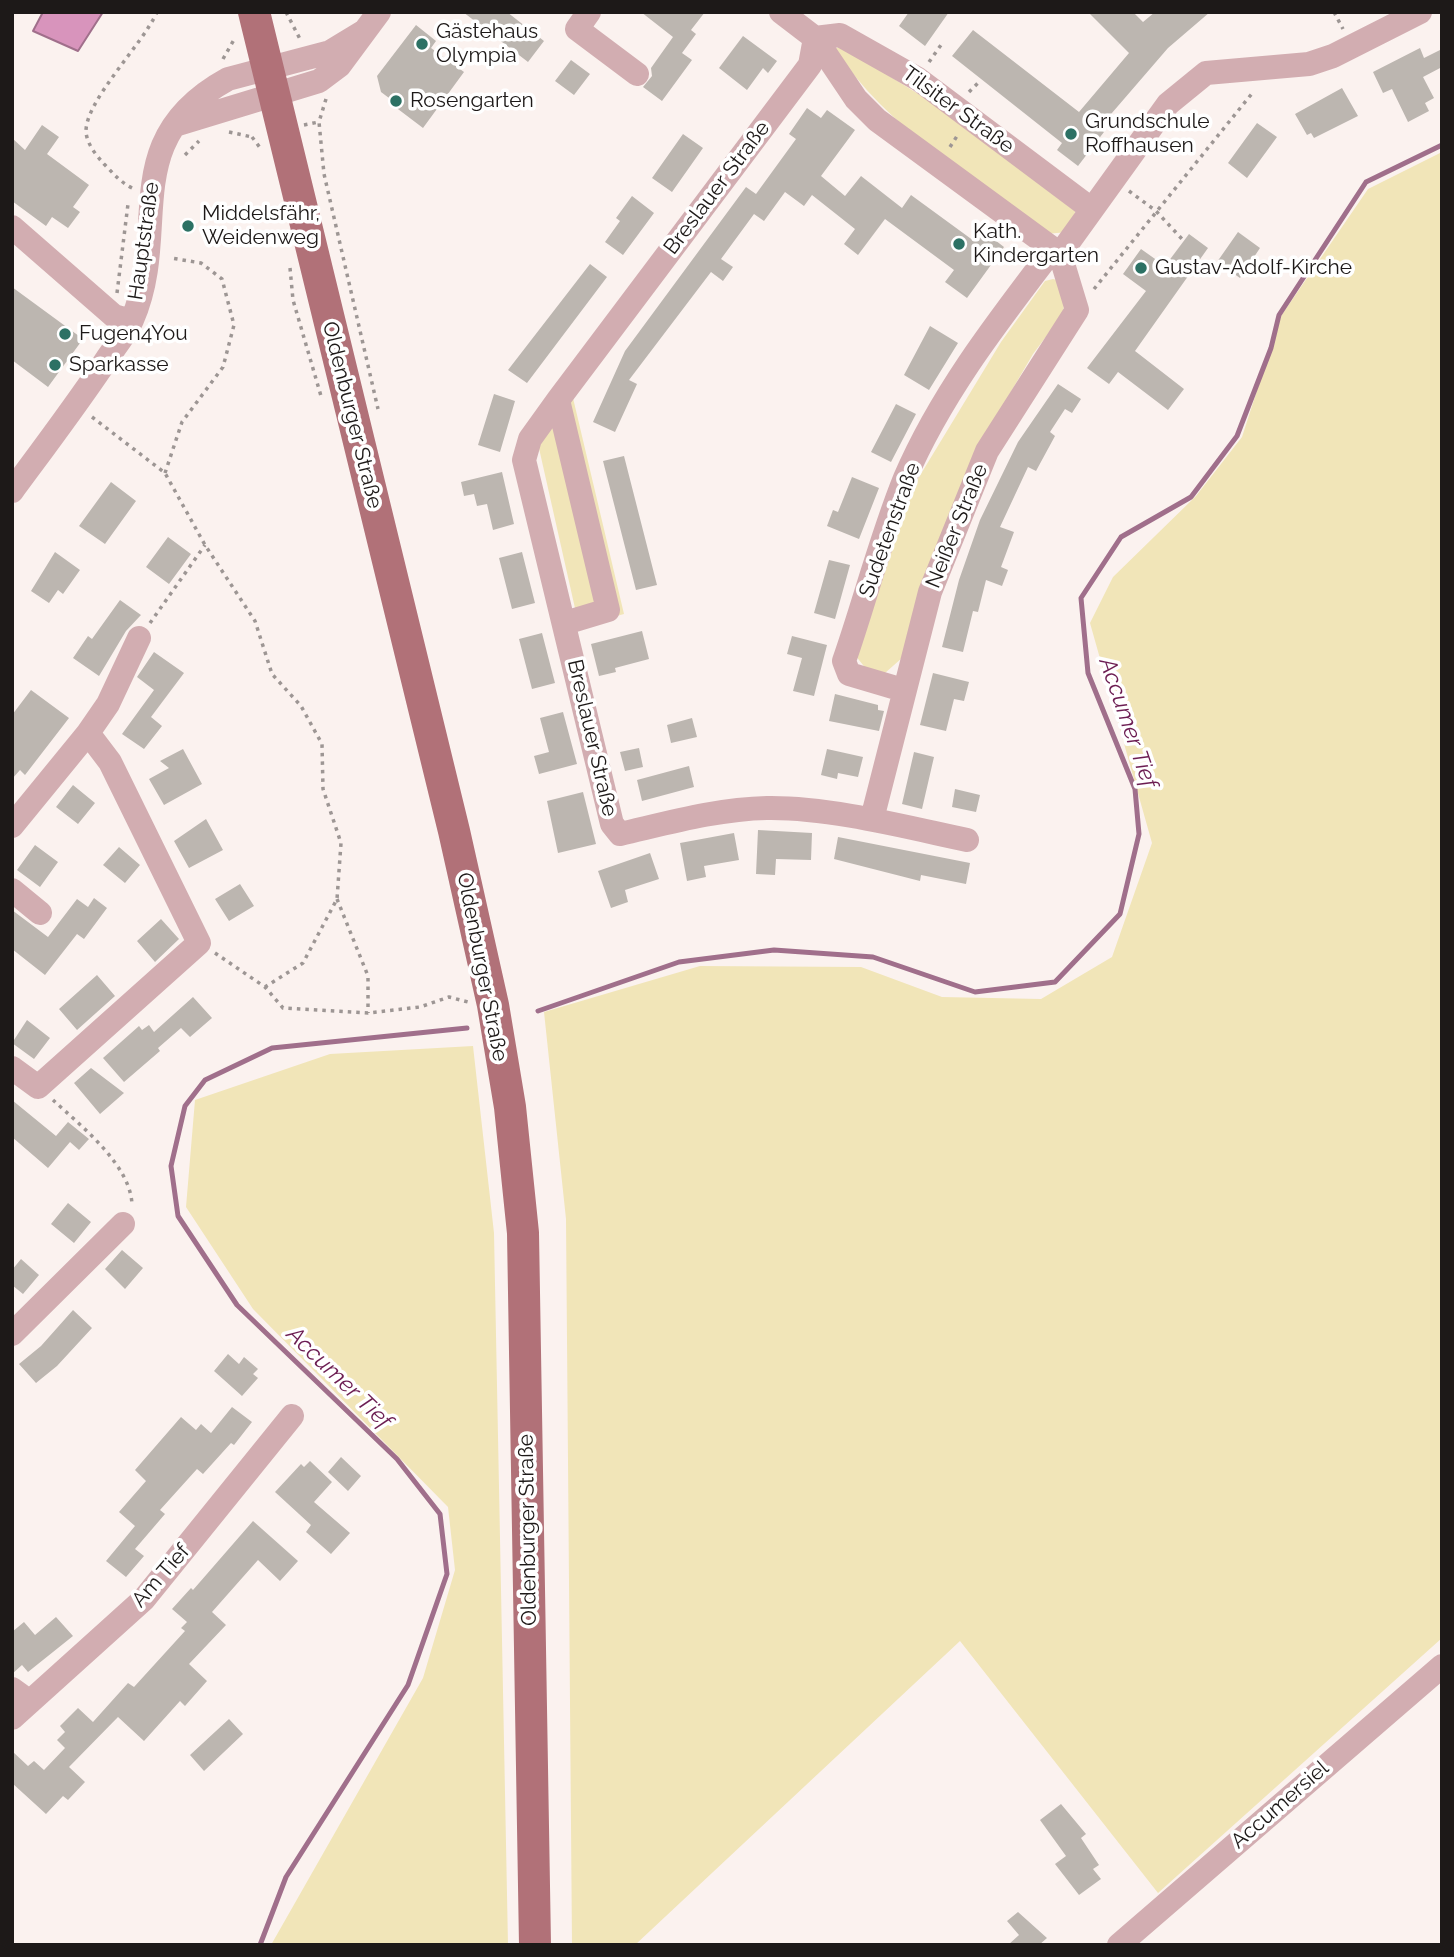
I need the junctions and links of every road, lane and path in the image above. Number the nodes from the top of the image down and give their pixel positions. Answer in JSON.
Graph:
{"nodes":[{"id":1,"x":157,"y":12,"type":"edge"},
{"id":2,"x":254,"y":12,"type":"edge"},
{"id":3,"x":286,"y":12,"type":"edge"},
{"id":4,"x":379,"y":12,"type":"edge"},
{"id":5,"x":589,"y":12,"type":"edge"},
{"id":6,"x":781,"y":12,"type":"edge"},
{"id":7,"x":1420,"y":12,"type":"edge"},
{"id":8,"x":297,"y":30,"type":"dead end"},
{"id":9,"x":816,"y":38,"type":"junction"},
{"id":10,"x":222,"y":59,"type":"dead end"},
{"id":11,"x":213,"y":67,"type":"dead end"},
{"id":12,"x":1273,"y":67,"type":"junction"},
{"id":13,"x":637,"y":74,"type":"dead end"},
{"id":14,"x":271,"y":83,"type":"junction"},
{"id":15,"x":330,"y":92,"type":"dead end"},
{"id":16,"x":970,"y":117,"type":"junction"},
{"id":17,"x":319,"y":122,"type":"dead end"},
{"id":18,"x":240,"y":133,"type":"dead end"},
{"id":19,"x":266,"y":158,"type":"dead end"},
{"id":20,"x":938,"y":165,"type":"junction"},
{"id":21,"x":135,"y":175,"type":"dead end"},
{"id":22,"x":1112,"y":179,"type":"junction"},
{"id":23,"x":132,"y":188,"type":"junction"},
{"id":24,"x":1090,"y":208,"type":"junction"},
{"id":25,"x":1156,"y":211,"type":"junction"},
{"id":26,"x":12,"y":227,"type":"edge"},
{"id":27,"x":1182,"y":239,"type":"dead end"},
{"id":28,"x":1056,"y":251,"type":"junction"},
{"id":29,"x":171,"y":258,"type":"dead end"},
{"id":30,"x":289,"y":265,"type":"dead end"},
{"id":31,"x":1077,"y":310,"type":"junction"},
{"id":32,"x":123,"y":318,"type":"junction"},
{"id":33,"x":321,"y":398,"type":"dead end"},
{"id":34,"x":558,"y":400,"type":"junction"},
{"id":35,"x":87,"y":413,"type":"dead end"},
{"id":36,"x":165,"y":474,"type":"junction"},
{"id":37,"x":12,"y":491,"type":"edge"},
{"id":38,"x":205,"y":545,"type":"junction"},
{"id":39,"x":565,"y":624,"type":"junction"},
{"id":40,"x":139,"y":638,"type":"joint"},
{"id":41,"x":903,"y":690,"type":"junction"},
{"id":42,"x":88,"y":733,"type":"junction"},
{"id":43,"x":872,"y":819,"type":"junction"},
{"id":44,"x":12,"y":825,"type":"edge"},
{"id":45,"x":967,"y":840,"type":"dead end"},
{"id":46,"x":12,"y":890,"type":"edge"},
{"id":47,"x":337,"y":899,"type":"junction"},
{"id":48,"x":40,"y":913,"type":"dead end"},
{"id":49,"x":200,"y":943,"type":"junction"},
{"id":50,"x":265,"y":987,"type":"junction"},
{"id":51,"x":473,"y":1001,"type":"dead end"},
{"id":52,"x":368,"y":1013,"type":"junction"},
{"id":53,"x":12,"y":1068,"type":"edge"},
{"id":54,"x":38,"y":1087,"type":"junction"},
{"id":55,"x":123,"y":1224,"type":"joint"},
{"id":56,"x":14,"y":1328,"type":"edge"},
{"id":57,"x":292,"y":1416,"type":"dead end"},
{"id":58,"x":1442,"y":1666,"type":"edge"},
{"id":59,"x":18,"y":1703,"type":"edge"},
{"id":60,"x":535,"y":1945,"type":"edge"},
{"id":61,"x":1119,"y":1945,"type":"edge"}],
"edges":[{"from":1,"to":23,"type":"path"},
{"from":2,"to":14,"type":"main road","name":"Oldenburger Straße"},
{"from":3,"to":8,"type":"path"},
{"from":4,"to":14,"type":"street","name":"Hauptstraße"},
{"from":5,"to":13,"type":"street"},
{"from":6,"to":9,"type":"street"},
{"from":7,"to":12,"type":"street"},
{"from":9,"to":16,"type":"street","name":"Tilsiter Straße"},
{"from":9,"to":20,"type":"street"},
{"from":9,"to":34,"type":"street","name":"Breslauer Straße"},
{"from":10,"to":11,"type":"path"},
{"from":12,"to":22,"type":"street"},
{"from":12,"to":25,"type":"path"},
{"from":14,"to":32,"type":"street","name":"Hauptstraße"},
{"from":14,"to":60,"type":"main road","name":"Oldenburger Straße"},
{"from":15,"to":17,"type":"path"},
{"from":16,"to":20,"type":"path"},
{"from":16,"to":24,"type":"street","name":"Tilsiter Straße"},
{"from":18,"to":19,"type":"path"},
{"from":20,"to":28,"type":"street"},
{"from":21,"to":23,"type":"path"},
{"from":22,"to":24,"type":"street"},
{"from":22,"to":25,"type":"path"},
{"from":23,"to":32,"type":"path"},
{"from":24,"to":28,"type":"street"},
{"from":25,"to":27,"type":"path"},
{"from":25,"to":31,"type":"path"},
{"from":26,"to":32,"type":"street"},
{"from":28,"to":31,"type":"street"},
{"from":28,"to":41,"type":"street","name":"Sudetenstraße"},
{"from":29,"to":36,"type":"path"},
{"from":30,"to":33,"type":"path"},
{"from":31,"to":41,"type":"street","name":"Neißer Straße"},
{"from":32,"to":37,"type":"street","name":"Hauptstraße"},
{"from":34,"to":39,"type":"street","name":"Breslauer Straße"},
{"from":34,"to":39,"type":"street"},
{"from":35,"to":36,"type":"path"},
{"from":36,"to":38,"type":"path"},
{"from":38,"to":40,"type":"path"},
{"from":38,"to":47,"type":"path"},
{"from":39,"to":43,"type":"street","name":"Breslauer Straße"},
{"from":40,"to":42,"type":"street"},
{"from":41,"to":43,"type":"street","name":"Neißer Straße"},
{"from":42,"to":44,"type":"street"},
{"from":42,"to":49,"type":"street"},
{"from":43,"to":45,"type":"street","name":"Breslauer Straße"},
{"from":46,"to":48,"type":"street"},
{"from":47,"to":50,"type":"path"},
{"from":47,"to":52,"type":"path"},
{"from":49,"to":50,"type":"path"},
{"from":49,"to":54,"type":"street"},
{"from":50,"to":52,"type":"path"},
{"from":51,"to":52,"type":"path"},
{"from":53,"to":54,"type":"street"},
{"from":54,"to":55,"type":"path"},
{"from":55,"to":56,"type":"street"},
{"from":57,"to":59,"type":"street","name":"Am Tief"},
{"from":58,"to":61,"type":"street","name":"Accumersiel"}]}
